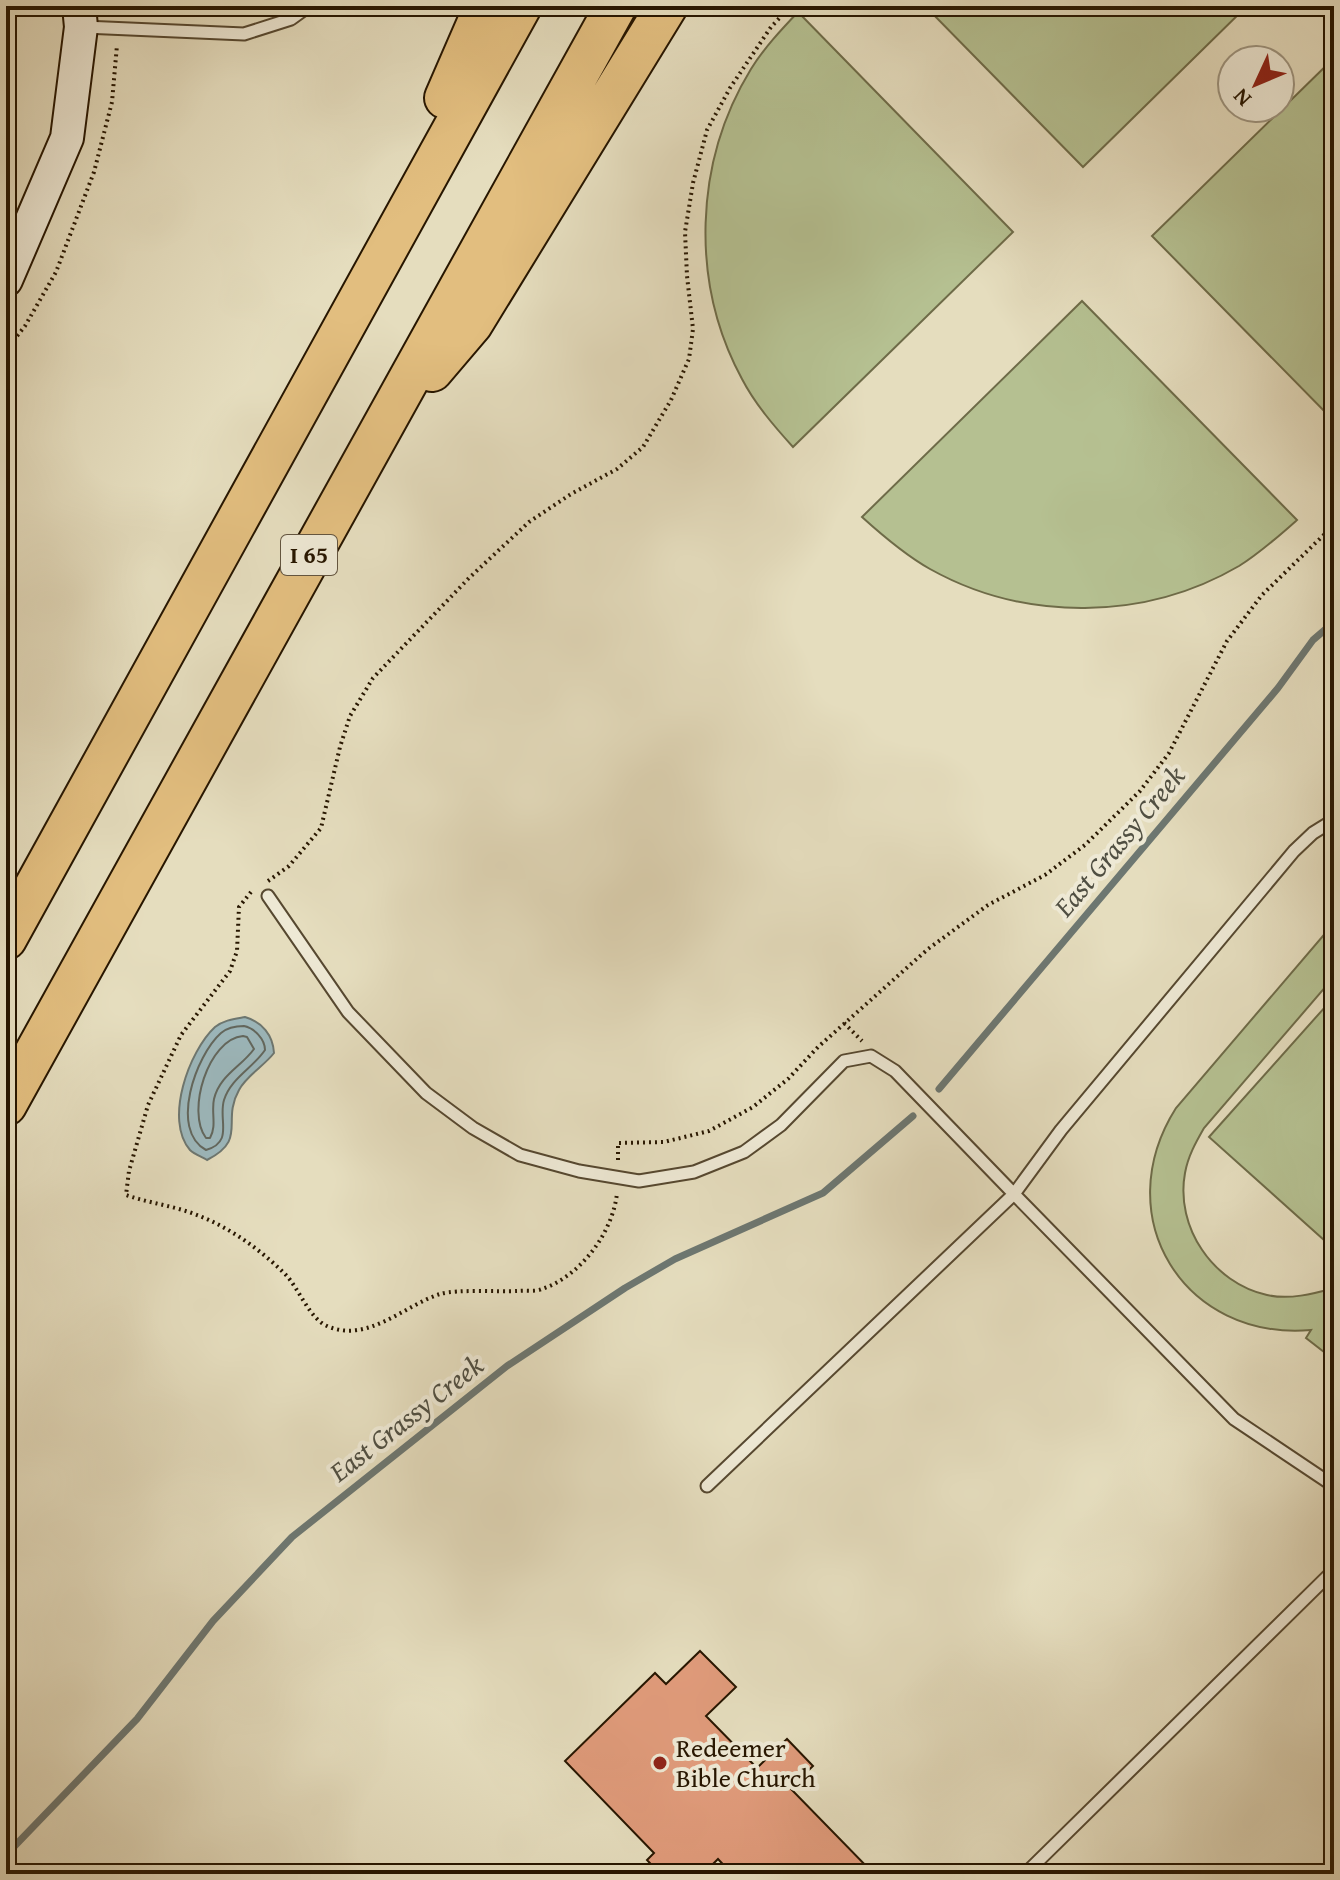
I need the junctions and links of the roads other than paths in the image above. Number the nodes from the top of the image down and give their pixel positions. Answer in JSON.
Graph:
{"nodes":[{"id":1,"x":309,"y":6,"type":"edge"},
{"id":2,"x":485,"y":6,"type":"edge"},
{"id":3,"x":521,"y":6,"type":"edge"},
{"id":4,"x":616,"y":6,"type":"edge"},
{"id":5,"x":667,"y":6,"type":"edge"},
{"id":6,"x":80,"y":17,"type":"edge"},
{"id":7,"x":6,"y":280,"type":"edge"},
{"id":8,"x":376,"y":434,"type":"junction"},
{"id":9,"x":73,"y":817,"type":"junction"},
{"id":10,"x":1334,"y":820,"type":"edge"},
{"id":11,"x":268,"y":896,"type":"dead end"},
{"id":12,"x":6,"y":939,"type":"edge"},
{"id":13,"x":6,"y":1105,"type":"edge"},
{"id":14,"x":1014,"y":1194,"type":"junction"},
{"id":15,"x":707,"y":1486,"type":"dead end"},
{"id":16,"x":1334,"y":1486,"type":"edge"},
{"id":17,"x":1334,"y":1570,"type":"edge"},
{"id":18,"x":1025,"y":1874,"type":"edge"}],
"edges":[{"from":1,"to":6,"type":"lane"},
{"from":2,"to":9,"type":"highway"},
{"from":3,"to":9,"type":"highway"},
{"from":4,"to":8,"type":"highway","number":"I 65"},
{"from":5,"to":8,"type":"highway"},
{"from":6,"to":7,"type":"street"},
{"from":8,"to":13,"type":"highway","number":"I 65"},
{"from":9,"to":12,"type":"highway"},
{"from":10,"to":14,"type":"lane"},
{"from":11,"to":14,"type":"lane"},
{"from":14,"to":15,"type":"lane"},
{"from":14,"to":16,"type":"lane"},
{"from":17,"to":18,"type":"lane"}]}
